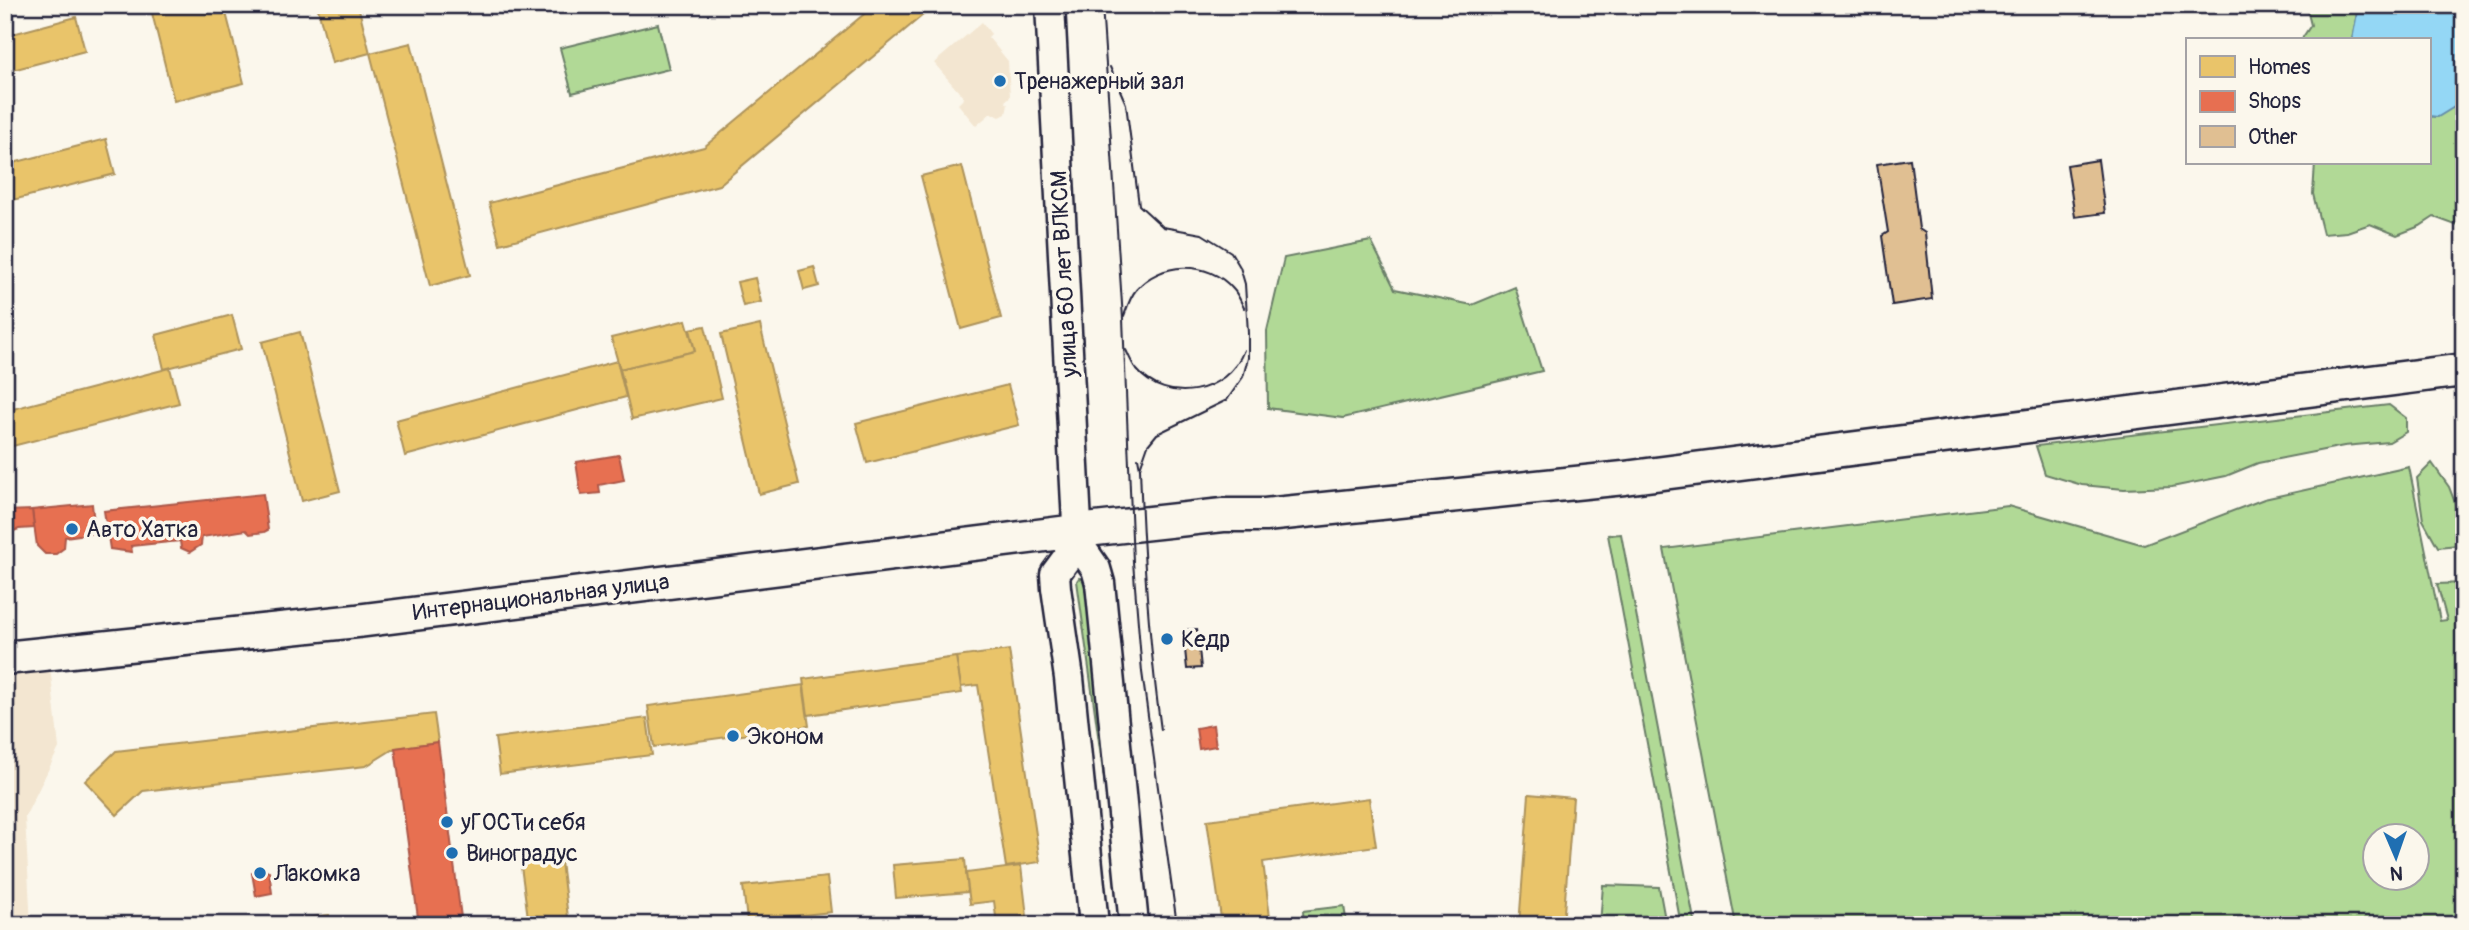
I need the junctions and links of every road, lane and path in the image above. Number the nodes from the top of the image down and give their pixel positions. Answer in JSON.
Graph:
{"nodes":[{"id":1,"x":1050,"y":5,"type":"edge"},
{"id":2,"x":2464,"y":370,"type":"edge"},
{"id":3,"x":1077,"y":537,"type":"junction"},
{"id":4,"x":5,"y":659,"type":"edge"},
{"id":5,"x":1094,"y":925,"type":"edge"},
{"id":6,"x":1134,"y":925,"type":"edge"}],
"edges":[{"from":1,"to":3,"type":"street","name":"улица 60 лет ВЛКСМ"},
{"from":2,"to":3,"type":"main road","name":"Интернациональная улица"},
{"from":3,"to":4,"type":"main road","name":"Интернациональная улица"},
{"from":3,"to":5,"type":"street"},
{"from":3,"to":6,"type":"street","name":"улица 60 лет ВЛКСМ"}]}
